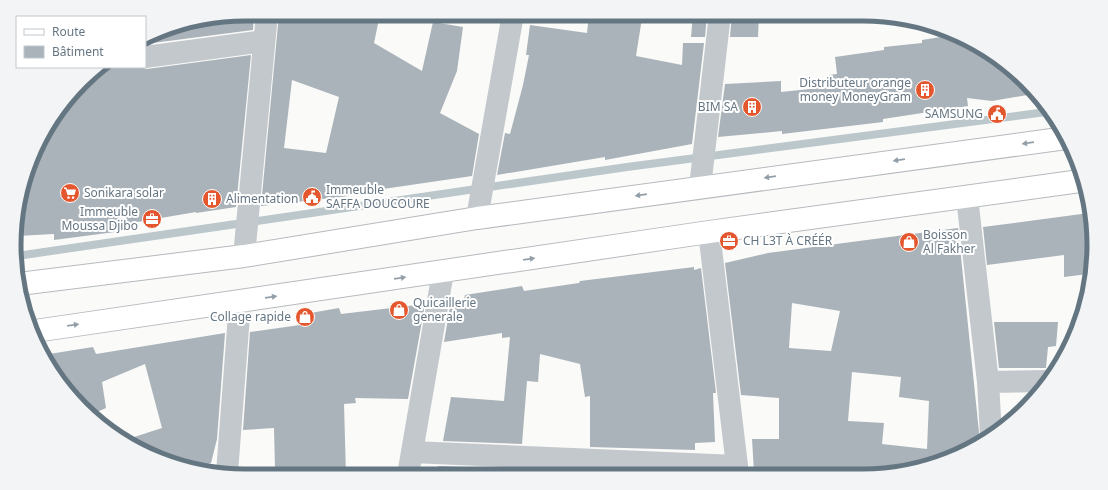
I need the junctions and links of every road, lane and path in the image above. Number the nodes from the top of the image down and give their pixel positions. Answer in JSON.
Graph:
{"nodes":[{"id":1,"x":266,"y":21,"type":"edge"},
{"id":2,"x":512,"y":21,"type":"edge"},
{"id":3,"x":719,"y":21,"type":"edge"},
{"id":4,"x":264,"y":41,"type":"junction"},
{"id":5,"x":146,"y":57,"type":"edge"},
{"id":6,"x":1060,"y":139,"type":"edge"},
{"id":7,"x":1077,"y":181,"type":"edge"},
{"id":8,"x":700,"y":187,"type":"junction"},
{"id":9,"x":967,"y":197,"type":"junction"},
{"id":10,"x":477,"y":218,"type":"junction"},
{"id":11,"x":709,"y":232,"type":"junction"},
{"id":12,"x":244,"y":256,"type":"junction"},
{"id":13,"x":443,"y":272,"type":"junction"},
{"id":14,"x":24,"y":283,"type":"edge"},
{"id":15,"x":240,"y":302,"type":"junction"},
{"id":16,"x":38,"y":331,"type":"edge"},
{"id":17,"x":1041,"y":381,"type":"edge"},
{"id":18,"x":988,"y":382,"type":"junction"},
{"id":19,"x":991,"y":429,"type":"edge"},
{"id":20,"x":412,"y":452,"type":"junction"},
{"id":21,"x":227,"y":469,"type":"edge"},
{"id":22,"x":409,"y":469,"type":"edge"},
{"id":23,"x":720,"y":469,"type":"edge"},
{"id":24,"x":738,"y":469,"type":"edge"}],
"edges":[{"from":1,"to":4,"type":"street"},
{"from":2,"to":10,"type":"street"},
{"from":3,"to":8,"type":"street"},
{"from":4,"to":5,"type":"street"},
{"from":4,"to":12,"type":"street"},
{"from":6,"to":8,"type":"main road","one_way":true},
{"from":7,"to":9,"type":"main road"},
{"from":8,"to":10,"type":"main road","one_way":true},
{"from":9,"to":11,"type":"main road"},
{"from":9,"to":18,"type":"street"},
{"from":10,"to":12,"type":"main road"},
{"from":13,"to":11,"type":"main road","one_way":true},
{"from":11,"to":24,"type":"street"},
{"from":12,"to":14,"type":"main road"},
{"from":15,"to":13,"type":"main road","one_way":true},
{"from":13,"to":20,"type":"street"},
{"from":16,"to":15,"type":"main road","one_way":true},
{"from":15,"to":21,"type":"street"},
{"from":17,"to":18,"type":"street"},
{"from":18,"to":19,"type":"street"},
{"from":20,"to":22,"type":"street"},
{"from":20,"to":23,"type":"street"}]}
